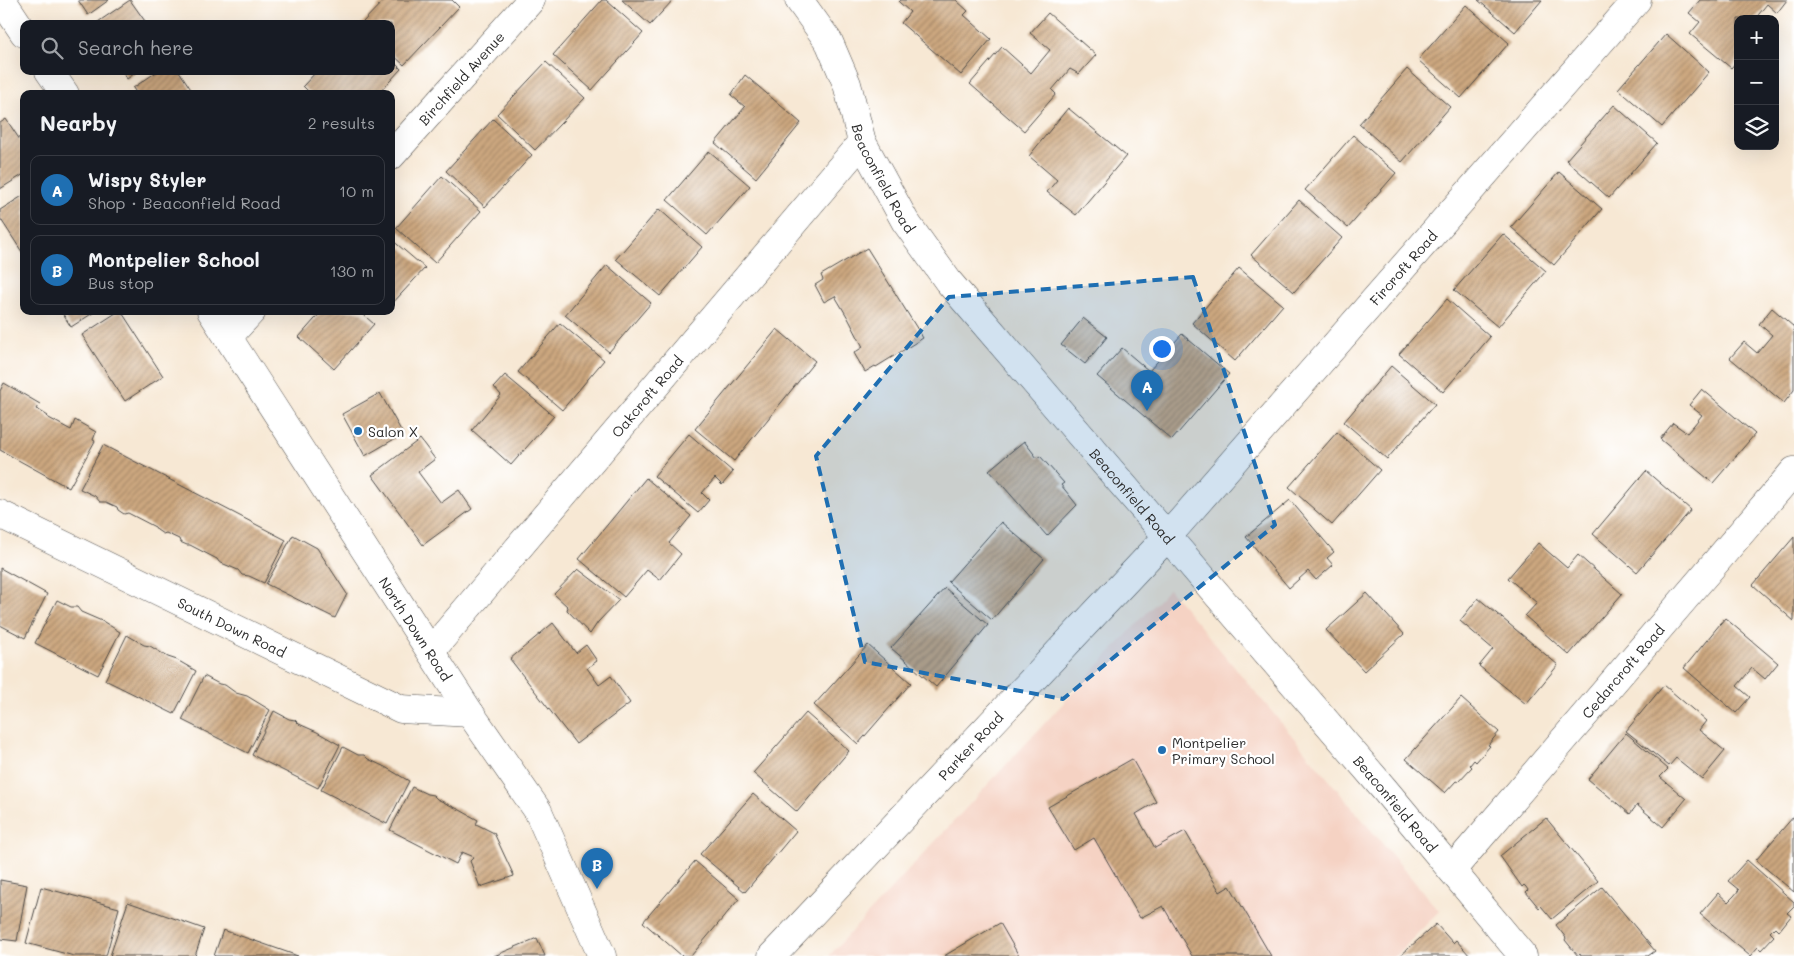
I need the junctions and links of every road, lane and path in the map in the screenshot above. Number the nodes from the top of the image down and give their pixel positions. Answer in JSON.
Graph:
{"nodes":[{"id":1,"x":2,"y":0,"type":"edge"},
{"id":2,"x":532,"y":0,"type":"edge"},
{"id":3,"x":799,"y":0,"type":"edge"},
{"id":4,"x":1637,"y":0,"type":"edge"},
{"id":5,"x":20,"y":27,"type":"edge"},
{"id":6,"x":52,"y":75,"type":"edge"},
{"id":7,"x":62,"y":90,"type":"edge"},
{"id":8,"x":862,"y":142,"type":"junction"},
{"id":9,"x":395,"y":152,"type":"edge"},
{"id":10,"x":214,"y":315,"type":"edge"},
{"id":11,"x":248,"y":315,"type":"edge"},
{"id":12,"x":228,"y":337,"type":"junction"},
{"id":13,"x":1794,"y":471,"type":"edge"},
{"id":14,"x":0,"y":514,"type":"edge"},
{"id":15,"x":1168,"y":536,"type":"junction"},
{"id":16,"x":431,"y":651,"type":"junction"},
{"id":17,"x":470,"y":713,"type":"junction"},
{"id":18,"x":1452,"y":870,"type":"junction"},
{"id":19,"x":602,"y":956,"type":"edge"},
{"id":20,"x":772,"y":956,"type":"edge"},
{"id":21,"x":1523,"y":956,"type":"edge"}],
"edges":[{"from":1,"to":5,"type":"street"},
{"from":2,"to":9,"type":"street","name":"Birchfield Avenue"},
{"from":3,"to":8,"type":"street","name":"Beaconfield Road"},
{"from":4,"to":15,"type":"street","name":"Fircroft Road"},
{"from":6,"to":7,"type":"street"},
{"from":8,"to":15,"type":"street","name":"Beaconfield Road"},
{"from":8,"to":16,"type":"street","name":"Oakcroft Road"},
{"from":10,"to":12,"type":"street","name":"North Down Road"},
{"from":11,"to":12,"type":"street"},
{"from":12,"to":16,"type":"street","name":"North Down Road"},
{"from":13,"to":18,"type":"street","name":"Cedarcroft Road"},
{"from":14,"to":17,"type":"street","name":"South Down Road"},
{"from":15,"to":18,"type":"street","name":"Beaconfield Road"},
{"from":15,"to":20,"type":"street","name":"Parker Road"},
{"from":16,"to":17,"type":"street","name":"North Down Road"},
{"from":17,"to":19,"type":"street","name":"North Down Road"},
{"from":18,"to":21,"type":"street","name":"Beaconfield Road"}]}
